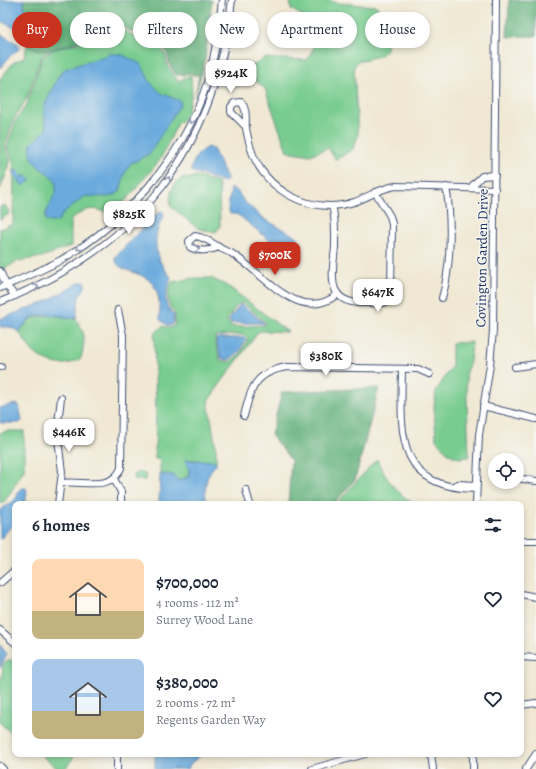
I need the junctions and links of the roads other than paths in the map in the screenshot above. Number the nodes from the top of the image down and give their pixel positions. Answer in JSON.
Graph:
{"nodes":[{"id":1,"x":222,"y":0,"type":"edge"},
{"id":2,"x":232,"y":0,"type":"edge"},
{"id":3,"x":497,"y":0,"type":"edge"},
{"id":4,"x":246,"y":127,"type":"dead end"},
{"id":5,"x":495,"y":175,"type":"junction"},
{"id":6,"x":446,"y":187,"type":"junction"},
{"id":7,"x":471,"y":187,"type":"junction"},
{"id":8,"x":495,"y":189,"type":"junction"},
{"id":9,"x":375,"y":192,"type":"junction"},
{"id":10,"x":332,"y":206,"type":"junction"},
{"id":11,"x":219,"y":247,"type":"dead end"},
{"id":12,"x":0,"y":271,"type":"edge"},
{"id":13,"x":3,"y":287,"type":"edge"},
{"id":14,"x":0,"y":291,"type":"edge"},
{"id":15,"x":338,"y":294,"type":"junction"},
{"id":16,"x":15,"y":296,"type":"junction"},
{"id":17,"x":442,"y":298,"type":"dead end"},
{"id":18,"x":3,"y":301,"type":"edge"},
{"id":19,"x":118,"y":310,"type":"dead end"},
{"id":20,"x":536,"y":364,"type":"edge"},
{"id":21,"x":515,"y":367,"type":"dead end"},
{"id":22,"x":402,"y":369,"type":"junction"},
{"id":23,"x":429,"y":374,"type":"dead end"},
{"id":24,"x":61,"y":398,"type":"dead end"},
{"id":25,"x":483,"y":406,"type":"junction"},
{"id":26,"x":244,"y":416,"type":"dead end"},
{"id":27,"x":536,"y":419,"type":"edge"},
{"id":28,"x":114,"y":479,"type":"junction"},
{"id":29,"x":524,"y":479,"type":"edge"},
{"id":30,"x":536,"y":480,"type":"edge"},
{"id":31,"x":62,"y":483,"type":"junction"},
{"id":32,"x":476,"y":487,"type":"junction"},
{"id":33,"x":246,"y":490,"type":"dead end"},
{"id":34,"x":59,"y":501,"type":"edge"},
{"id":35,"x":121,"y":501,"type":"edge"},
{"id":36,"x":249,"y":501,"type":"edge"},
{"id":37,"x":476,"y":501,"type":"edge"},
{"id":38,"x":524,"y":541,"type":"edge"},
{"id":39,"x":536,"y":541,"type":"edge"},
{"id":40,"x":12,"y":573,"type":"edge"},
{"id":41,"x":0,"y":583,"type":"edge"},
{"id":42,"x":524,"y":595,"type":"edge"},
{"id":43,"x":536,"y":598,"type":"edge"},
{"id":44,"x":0,"y":630,"type":"edge"},
{"id":45,"x":12,"y":640,"type":"edge"},
{"id":46,"x":524,"y":657,"type":"edge"},
{"id":47,"x":536,"y":658,"type":"edge"},
{"id":48,"x":536,"y":703,"type":"edge"},
{"id":49,"x":524,"y":705,"type":"edge"},
{"id":50,"x":536,"y":754,"type":"edge"},
{"id":51,"x":117,"y":757,"type":"edge"},
{"id":52,"x":354,"y":757,"type":"edge"},
{"id":53,"x":431,"y":757,"type":"edge"},
{"id":54,"x":473,"y":757,"type":"edge"},
{"id":55,"x":0,"y":766,"type":"edge"},
{"id":56,"x":3,"y":769,"type":"edge"},
{"id":57,"x":117,"y":769,"type":"edge"},
{"id":58,"x":312,"y":769,"type":"edge"},
{"id":59,"x":433,"y":769,"type":"edge"},
{"id":60,"x":473,"y":769,"type":"edge"},
{"id":61,"x":526,"y":769,"type":"edge"}],
"edges":[{"from":1,"to":13,"type":"street","one_way":true},
{"from":16,"to":2,"type":"street","one_way":true},
{"from":3,"to":5,"type":"street","name":"Covington Garden Drive"},
{"from":4,"to":10,"type":"street"},
{"from":5,"to":7,"type":"street"},
{"from":5,"to":8,"type":"street","name":"Covington Garden Drive"},
{"from":6,"to":7,"type":"street"},
{"from":6,"to":9,"type":"street"},
{"from":6,"to":17,"type":"street"},
{"from":7,"to":8,"type":"street"},
{"from":8,"to":25,"type":"street","name":"Covington Garden Drive"},
{"from":9,"to":10,"type":"street"},
{"from":9,"to":15,"type":"street"},
{"from":10,"to":15,"type":"street"},
{"from":11,"to":15,"type":"street"},
{"from":12,"to":13,"type":"street"},
{"from":13,"to":16,"type":"street"},
{"from":14,"to":18,"type":"street"},
{"from":16,"to":18,"type":"street"},
{"from":19,"to":28,"type":"street"},
{"from":20,"to":21,"type":"street"},
{"from":22,"to":23,"type":"street"},
{"from":22,"to":26,"type":"street"},
{"from":22,"to":32,"type":"street"},
{"from":24,"to":31,"type":"street"},
{"from":25,"to":27,"type":"street"},
{"from":25,"to":32,"type":"street","name":"Covington Garden Drive"},
{"from":28,"to":31,"type":"street"},
{"from":28,"to":35,"type":"street"},
{"from":29,"to":30,"type":"street"},
{"from":31,"to":34,"type":"street"},
{"from":32,"to":37,"type":"street","name":"Covington Garden Drive"},
{"from":33,"to":36,"type":"street"},
{"from":38,"to":39,"type":"street"},
{"from":40,"to":41,"type":"street"},
{"from":42,"to":43,"type":"street"},
{"from":44,"to":45,"type":"street"},
{"from":46,"to":47,"type":"street"},
{"from":48,"to":49,"type":"street"},
{"from":50,"to":61,"type":"street"},
{"from":51,"to":57,"type":"street"},
{"from":52,"to":58,"type":"street"},
{"from":53,"to":59,"type":"street"},
{"from":54,"to":60,"type":"street"},
{"from":55,"to":56,"type":"street"}]}
